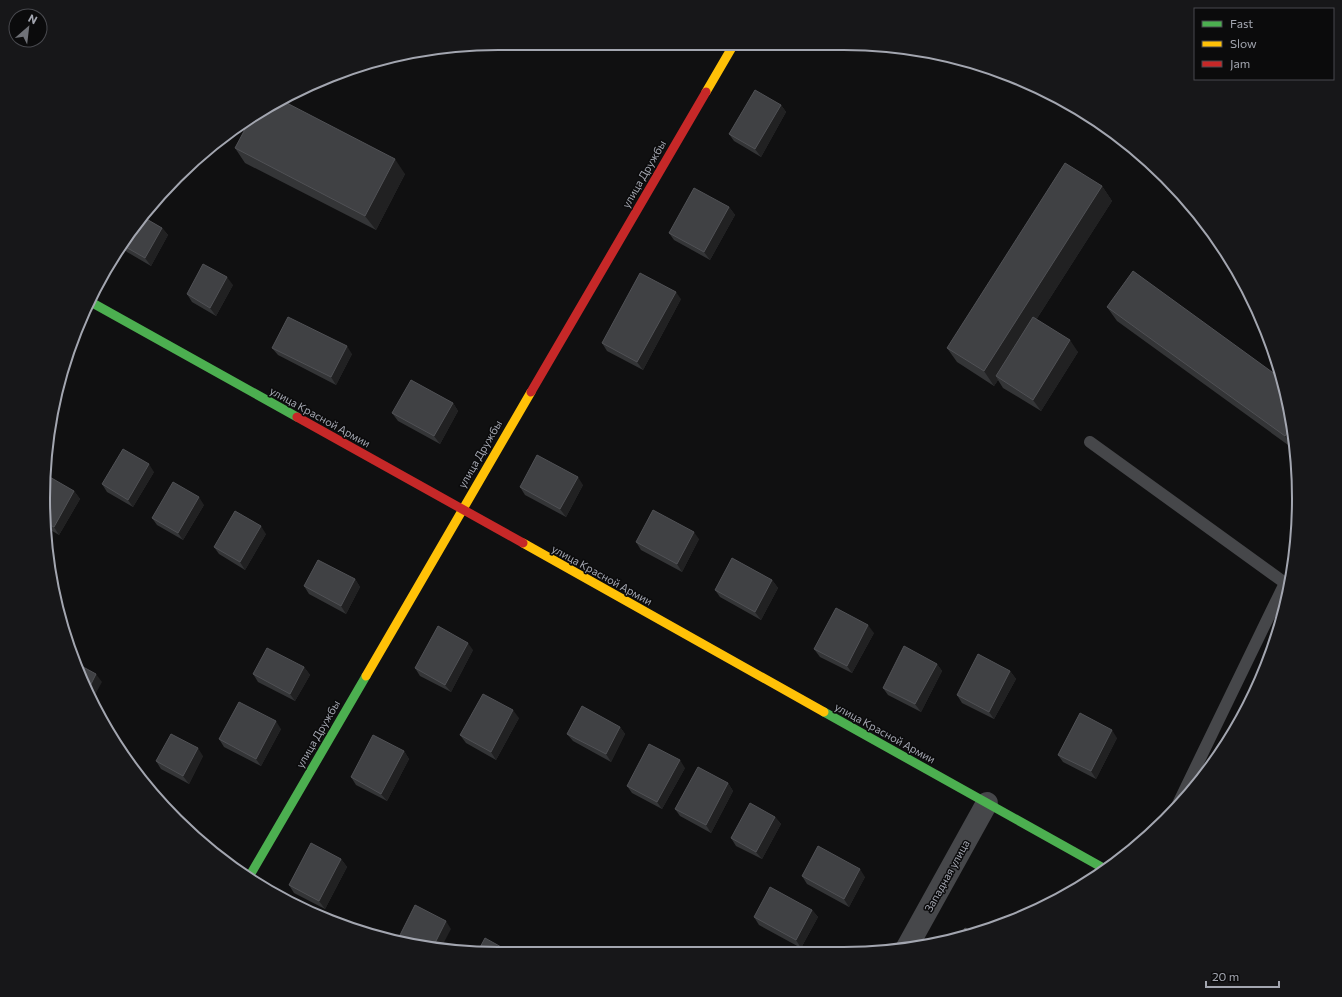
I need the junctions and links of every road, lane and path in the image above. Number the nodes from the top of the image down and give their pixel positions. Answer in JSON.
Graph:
{"nodes":[{"id":1,"x":730,"y":50,"type":"edge"},
{"id":2,"x":94,"y":305,"type":"edge"},
{"id":3,"x":1090,"y":442,"type":"dead end"},
{"id":4,"x":462,"y":510,"type":"junction"},
{"id":5,"x":1284,"y":582,"type":"edge"},
{"id":6,"x":1283,"y":588,"type":"edge"},
{"id":7,"x":1183,"y":791,"type":"edge"},
{"id":8,"x":987,"y":803,"type":"junction"},
{"id":9,"x":1100,"y":866,"type":"edge"},
{"id":10,"x":252,"y":873,"type":"edge"},
{"id":11,"x":910,"y":942,"type":"edge"}],
"edges":[{"from":1,"to":4,"type":"street","name":"улица Дружбы"},
{"from":2,"to":4,"type":"street","name":"улица Красной Армии"},
{"from":3,"to":5,"type":"lane"},
{"from":4,"to":8,"type":"street","name":"улица Красной Армии"},
{"from":4,"to":10,"type":"street","name":"улица Дружбы"},
{"from":6,"to":7,"type":"lane"},
{"from":8,"to":9,"type":"street","name":"улица Красной Армии"},
{"from":8,"to":11,"type":"street","name":"Западная улица"}]}
